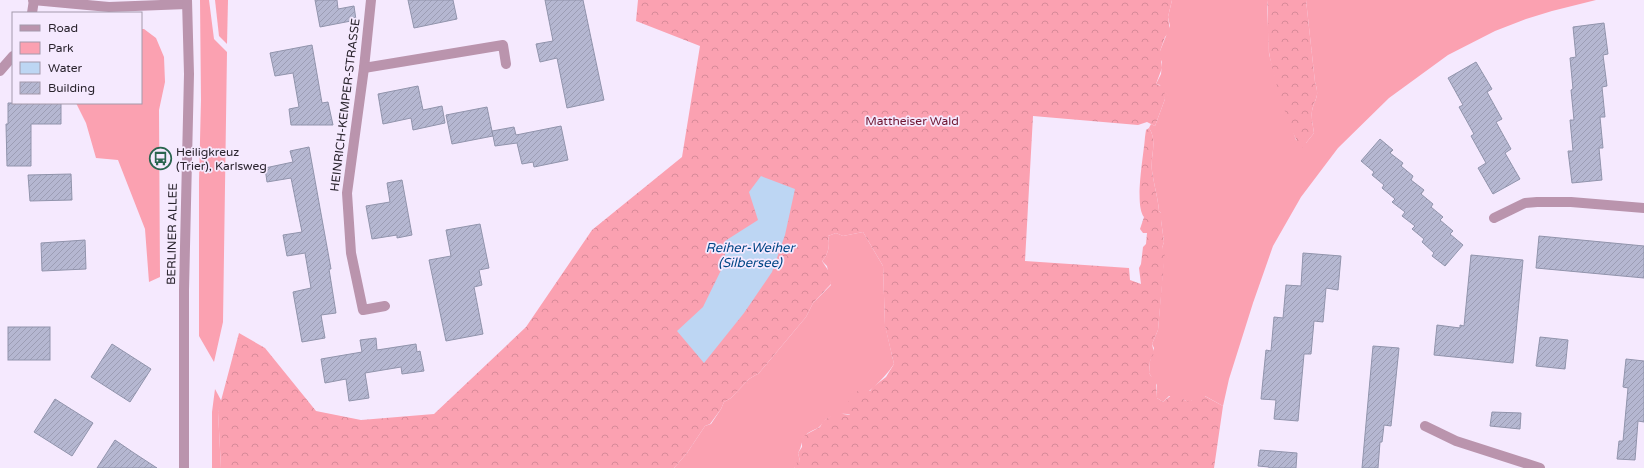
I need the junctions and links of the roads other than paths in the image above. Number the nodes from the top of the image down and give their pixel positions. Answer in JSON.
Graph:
{"nodes":[{"id":1,"x":34,"y":0,"type":"edge"},
{"id":2,"x":371,"y":0,"type":"edge"},
{"id":3,"x":187,"y":2,"type":"edge"},
{"id":4,"x":32,"y":12,"type":"edge"},
{"id":5,"x":12,"y":57,"type":"edge"},
{"id":6,"x":506,"y":64,"type":"dead end"},
{"id":7,"x":364,"y":68,"type":"junction"},
{"id":8,"x":0,"y":71,"type":"edge"},
{"id":9,"x":1644,"y":208,"type":"edge"},
{"id":10,"x":1494,"y":218,"type":"dead end"},
{"id":11,"x":385,"y":306,"type":"dead end"},
{"id":12,"x":1425,"y":426,"type":"dead end"},
{"id":13,"x":184,"y":468,"type":"edge"},
{"id":14,"x":1540,"y":468,"type":"edge"}],
"edges":[{"from":1,"to":3,"type":"street"},
{"from":1,"to":4,"type":"street"},
{"from":2,"to":7,"type":"street","name":"HEINRICH-KEMPER-STRASSE"},
{"from":3,"to":13,"type":"street","name":"BERLINER ALLEE"},
{"from":5,"to":8,"type":"street"},
{"from":6,"to":7,"type":"street"},
{"from":7,"to":11,"type":"street","name":"HEINRICH-KEMPER-STRASSE"},
{"from":9,"to":10,"type":"street"},
{"from":12,"to":14,"type":"street"}]}
